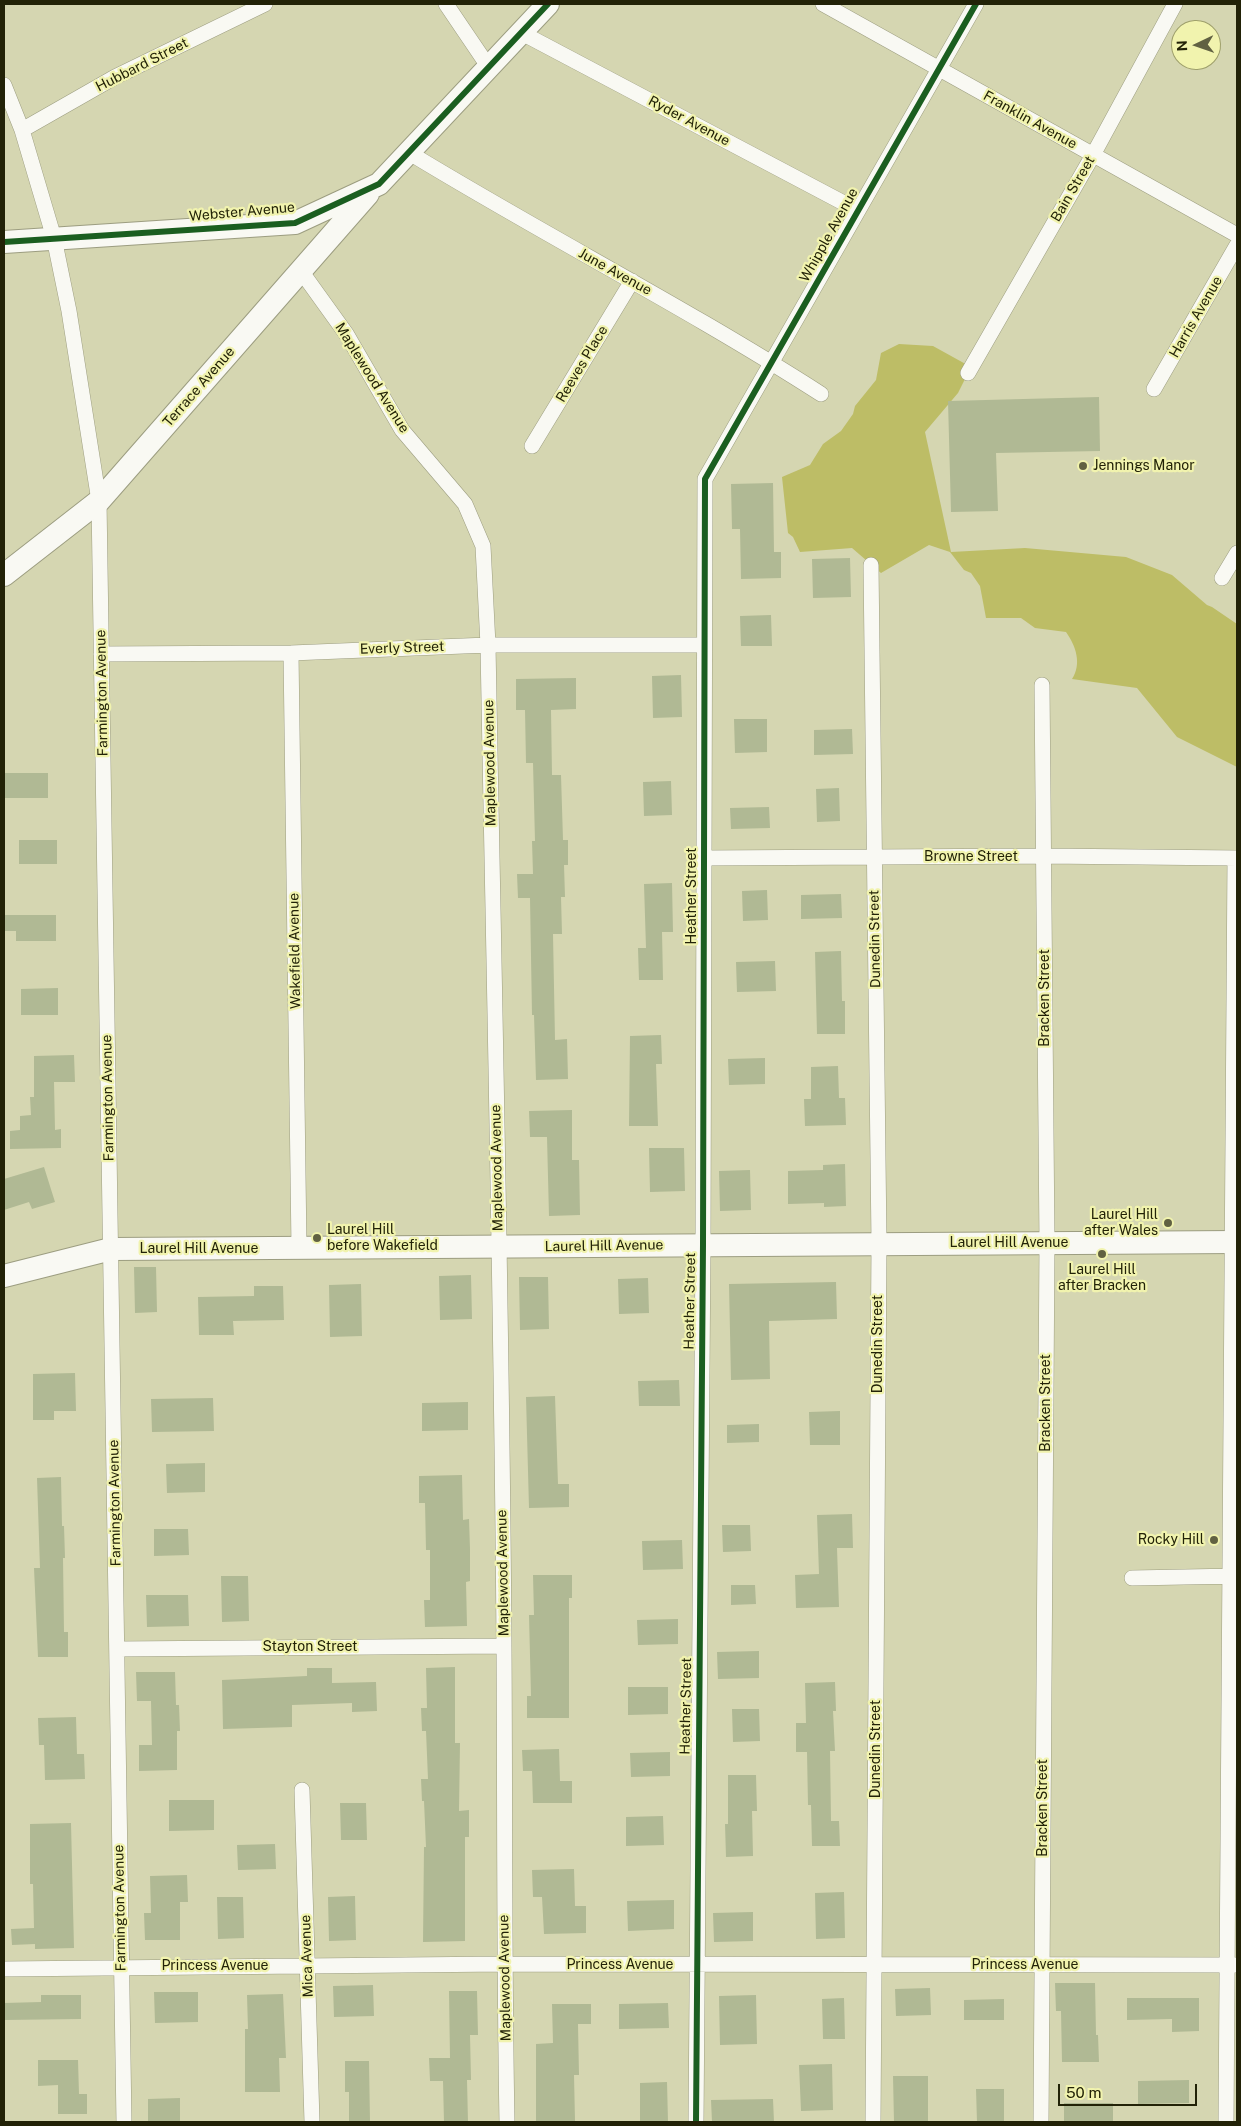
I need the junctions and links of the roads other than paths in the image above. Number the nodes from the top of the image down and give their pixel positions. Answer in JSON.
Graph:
{"nodes":[{"id":1,"x":265,"y":4,"type":"edge"},
{"id":2,"x":446,"y":4,"type":"edge"},
{"id":3,"x":548,"y":4,"type":"edge"},
{"id":4,"x":823,"y":4,"type":"edge"},
{"id":5,"x":976,"y":4,"type":"edge"},
{"id":6,"x":1175,"y":4,"type":"edge"},
{"id":7,"x":520,"y":32,"type":"junction"},
{"id":8,"x":488,"y":66,"type":"junction"},
{"id":9,"x":938,"y":69,"type":"junction"},
{"id":10,"x":4,"y":85,"type":"edge"},
{"id":11,"x":22,"y":130,"type":"junction"},
{"id":12,"x":408,"y":152,"type":"junction"},
{"id":13,"x":1093,"y":155,"type":"junction"},
{"id":14,"x":379,"y":184,"type":"junction"},
{"id":15,"x":857,"y":210,"type":"junction"},
{"id":16,"x":1237,"y":235,"type":"edge"},
{"id":17,"x":54,"y":238,"type":"junction"},
{"id":18,"x":4,"y":242,"type":"edge"},
{"id":19,"x":1237,"y":245,"type":"edge"},
{"id":20,"x":301,"y":271,"type":"junction"},
{"id":21,"x":632,"y":282,"type":"junction"},
{"id":22,"x":772,"y":362,"type":"junction"},
{"id":23,"x":968,"y":373,"type":"dead end"},
{"id":24,"x":1154,"y":388,"type":"dead end"},
{"id":25,"x":821,"y":394,"type":"dead end"},
{"id":26,"x":532,"y":446,"type":"dead end"},
{"id":27,"x":705,"y":479,"type":"joint"},
{"id":28,"x":99,"y":501,"type":"junction"},
{"id":29,"x":1237,"y":553,"type":"edge"},
{"id":30,"x":871,"y":565,"type":"dead end"},
{"id":31,"x":4,"y":575,"type":"edge"},
{"id":32,"x":1222,"y":578,"type":"dead end"},
{"id":33,"x":488,"y":644,"type":"junction"},
{"id":34,"x":704,"y":645,"type":"junction"},
{"id":35,"x":291,"y":653,"type":"junction"},
{"id":36,"x":101,"y":654,"type":"junction"},
{"id":37,"x":1042,"y":684,"type":"dead end"},
{"id":38,"x":1044,"y":856,"type":"junction"},
{"id":39,"x":874,"y":857,"type":"junction"},
{"id":40,"x":705,"y":858,"type":"junction"},
{"id":41,"x":1236,"y":858,"type":"edge"},
{"id":42,"x":1235,"y":1242,"type":"edge"},
{"id":43,"x":879,"y":1243,"type":"junction"},
{"id":44,"x":1047,"y":1243,"type":"junction"},
{"id":45,"x":703,"y":1245,"type":"junction"},
{"id":46,"x":498,"y":1247,"type":"junction"},
{"id":47,"x":298,"y":1248,"type":"junction"},
{"id":48,"x":111,"y":1249,"type":"junction"},
{"id":49,"x":4,"y":1276,"type":"edge"},
{"id":50,"x":1234,"y":1576,"type":"edge"},
{"id":51,"x":1132,"y":1578,"type":"dead end"},
{"id":52,"x":504,"y":1646,"type":"junction"},
{"id":53,"x":117,"y":1649,"type":"junction"},
{"id":54,"x":302,"y":1790,"type":"dead end"},
{"id":55,"x":504,"y":1964,"type":"junction"},
{"id":56,"x":1042,"y":1964,"type":"junction"},
{"id":57,"x":696,"y":1965,"type":"junction"},
{"id":58,"x":874,"y":1965,"type":"junction"},
{"id":59,"x":1232,"y":1965,"type":"edge"},
{"id":60,"x":307,"y":1966,"type":"junction"},
{"id":61,"x":121,"y":1967,"type":"junction"},
{"id":62,"x":4,"y":1969,"type":"edge"},
{"id":63,"x":124,"y":2122,"type":"edge"},
{"id":64,"x":312,"y":2122,"type":"edge"},
{"id":65,"x":507,"y":2122,"type":"edge"},
{"id":66,"x":696,"y":2122,"type":"edge"},
{"id":67,"x":873,"y":2122,"type":"edge"},
{"id":68,"x":1041,"y":2122,"type":"edge"},
{"id":69,"x":1226,"y":2122,"type":"edge"}],
"edges":[{"from":1,"to":11,"type":"street","name":"Hubbard Street"},
{"from":2,"to":8,"type":"street"},
{"from":3,"to":7,"type":"street","name":"Webster Avenue"},
{"from":4,"to":9,"type":"street","name":"Franklin Avenue"},
{"from":5,"to":9,"type":"street","name":"Whipple Avenue"},
{"from":6,"to":13,"type":"street","name":"Bain Street"},
{"from":7,"to":8,"type":"street","name":"Webster Avenue"},
{"from":7,"to":15,"type":"street","name":"Ryder Avenue"},
{"from":8,"to":12,"type":"street","name":"Webster Avenue"},
{"from":9,"to":13,"type":"street","name":"Franklin Avenue"},
{"from":9,"to":15,"type":"street","name":"Whipple Avenue"},
{"from":10,"to":11,"type":"street","name":"Farmington Avenue"},
{"from":11,"to":17,"type":"street","name":"Farmington Avenue"},
{"from":12,"to":14,"type":"street","name":"Webster Avenue"},
{"from":12,"to":21,"type":"street","name":"June Avenue"},
{"from":13,"to":16,"type":"street","name":"Franklin Avenue"},
{"from":13,"to":23,"type":"street","name":"Bain Street"},
{"from":14,"to":17,"type":"street","name":"Webster Avenue"},
{"from":14,"to":20,"type":"street","name":"Terrace Avenue"},
{"from":15,"to":22,"type":"street","name":"Whipple Avenue"},
{"from":17,"to":18,"type":"street","name":"Webster Avenue"},
{"from":17,"to":28,"type":"street","name":"Farmington Avenue"},
{"from":19,"to":24,"type":"street","name":"Harris Avenue"},
{"from":20,"to":28,"type":"street","name":"Terrace Avenue"},
{"from":20,"to":33,"type":"street","name":"Maplewood Avenue"},
{"from":21,"to":22,"type":"street","name":"June Avenue"},
{"from":21,"to":26,"type":"street","name":"Reeves Place"},
{"from":22,"to":25,"type":"street","name":"June Avenue"},
{"from":22,"to":27,"type":"street","name":"Whipple Avenue"},
{"from":27,"to":34,"type":"street","name":"Heather Street"},
{"from":28,"to":31,"type":"street","name":"Terrace Avenue"},
{"from":28,"to":36,"type":"street","name":"Farmington Avenue"},
{"from":29,"to":32,"type":"street"},
{"from":30,"to":39,"type":"street","name":"Dunedin Street"},
{"from":33,"to":34,"type":"street","name":"Everly Street"},
{"from":33,"to":35,"type":"street","name":"Everly Street"},
{"from":33,"to":46,"type":"street","name":"Maplewood Avenue"},
{"from":34,"to":40,"type":"street","name":"Heather Street"},
{"from":35,"to":36,"type":"street","name":"Everly Street"},
{"from":35,"to":47,"type":"street","name":"Wakefield Avenue"},
{"from":36,"to":48,"type":"street","name":"Farmington Avenue"},
{"from":37,"to":38,"type":"street","name":"Bracken Street"},
{"from":38,"to":39,"type":"street","name":"Browne Street"},
{"from":38,"to":41,"type":"street","name":"Browne Street"},
{"from":38,"to":44,"type":"street","name":"Bracken Street"},
{"from":39,"to":40,"type":"street","name":"Browne Street"},
{"from":39,"to":43,"type":"street","name":"Dunedin Street"},
{"from":40,"to":45,"type":"street","name":"Heather Street"},
{"from":41,"to":42,"type":"street"},
{"from":42,"to":44,"type":"street","name":"Laurel Hill Avenue"},
{"from":42,"to":50,"type":"street"},
{"from":43,"to":44,"type":"street","name":"Laurel Hill Avenue"},
{"from":43,"to":45,"type":"street","name":"Laurel Hill Avenue"},
{"from":43,"to":58,"type":"street","name":"Dunedin Street"},
{"from":44,"to":56,"type":"street","name":"Bracken Street"},
{"from":45,"to":46,"type":"street","name":"Laurel Hill Avenue"},
{"from":45,"to":57,"type":"street","name":"Heather Street"},
{"from":46,"to":47,"type":"street","name":"Laurel Hill Avenue"},
{"from":46,"to":52,"type":"street","name":"Maplewood Avenue"},
{"from":47,"to":48,"type":"street","name":"Laurel Hill Avenue"},
{"from":48,"to":49,"type":"street","name":"Laurel Hill Avenue"},
{"from":48,"to":53,"type":"street","name":"Farmington Avenue"},
{"from":50,"to":51,"type":"street"},
{"from":50,"to":59,"type":"street"},
{"from":52,"to":53,"type":"street","name":"Stayton Street"},
{"from":52,"to":55,"type":"street","name":"Maplewood Avenue"},
{"from":53,"to":61,"type":"street","name":"Farmington Avenue"},
{"from":54,"to":60,"type":"street","name":"Mica Avenue"},
{"from":55,"to":57,"type":"street","name":"Princess Avenue"},
{"from":55,"to":60,"type":"street","name":"Princess Avenue"},
{"from":55,"to":65,"type":"street","name":"Maplewood Avenue"},
{"from":56,"to":58,"type":"street","name":"Princess Avenue"},
{"from":56,"to":59,"type":"street","name":"Princess Avenue"},
{"from":56,"to":68,"type":"street","name":"Bracken Street"},
{"from":57,"to":58,"type":"street","name":"Princess Avenue"},
{"from":57,"to":66,"type":"street","name":"Heather Street"},
{"from":58,"to":67,"type":"street","name":"Dunedin Street"},
{"from":59,"to":69,"type":"street"},
{"from":60,"to":61,"type":"street","name":"Princess Avenue"},
{"from":60,"to":64,"type":"street","name":"Mica Avenue"},
{"from":61,"to":62,"type":"street","name":"Princess Avenue"},
{"from":61,"to":63,"type":"street","name":"Farmington Avenue"}]}
